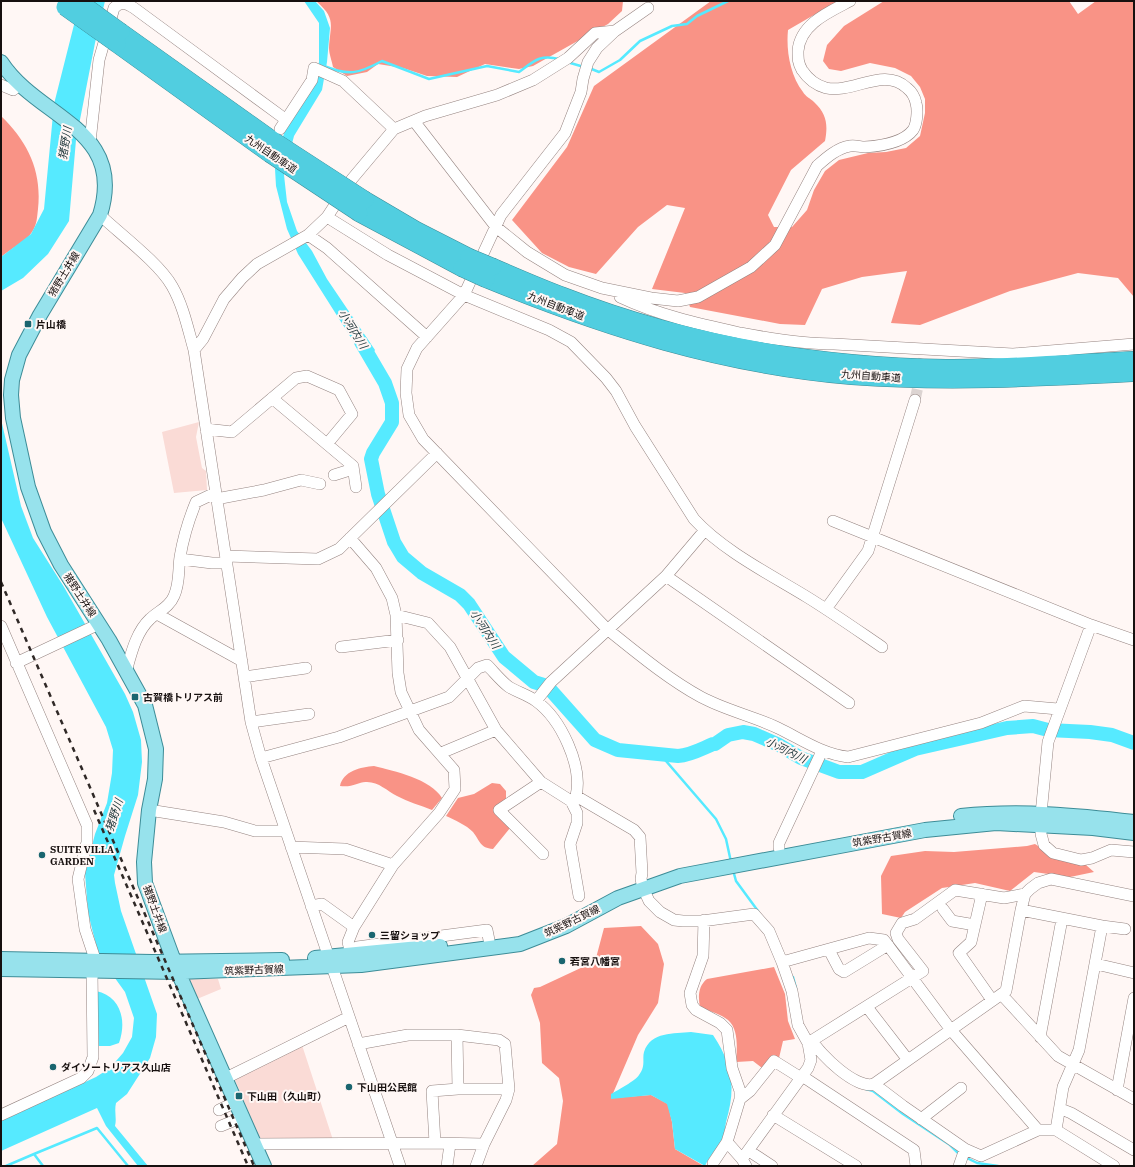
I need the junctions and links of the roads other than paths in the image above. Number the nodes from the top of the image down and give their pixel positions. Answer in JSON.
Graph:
{"nodes":[{"id":1,"x":850,"y":1,"type":"edge"},
{"id":2,"x":66,"y":3,"type":"edge"},
{"id":3,"x":648,"y":8,"type":"dead end"},
{"id":4,"x":615,"y":31,"type":"junction"},
{"id":5,"x":1,"y":62,"type":"edge"},
{"id":6,"x":20,"y":84,"type":"junction"},
{"id":7,"x":1,"y":85,"type":"edge"},
{"id":8,"x":414,"y":121,"type":"junction"},
{"id":9,"x":394,"y":129,"type":"junction"},
{"id":10,"x":277,"y":136,"type":"junction"},
{"id":11,"x":87,"y":139,"type":"junction"},
{"id":12,"x":100,"y":215,"type":"junction"},
{"id":13,"x":327,"y":217,"type":"junction"},
{"id":14,"x":496,"y":227,"type":"junction"},
{"id":15,"x":308,"y":235,"type":"junction"},
{"id":16,"x":490,"y":273,"type":"junction"},
{"id":17,"x":602,"y":288,"type":"junction"},
{"id":18,"x":464,"y":295,"type":"junction"},
{"id":19,"x":427,"y":338,"type":"junction"},
{"id":20,"x":1134,"y":344,"type":"edge"},
{"id":21,"x":194,"y":350,"type":"junction"},
{"id":22,"x":1134,"y":360,"type":"edge"},
{"id":23,"x":1134,"y":373,"type":"edge"},
{"id":24,"x":272,"y":398,"type":"junction"},
{"id":25,"x":915,"y":400,"type":"tunnel mouth"},
{"id":26,"x":206,"y":429,"type":"junction"},
{"id":27,"x":327,"y":444,"type":"junction"},
{"id":28,"x":437,"y":453,"type":"junction"},
{"id":29,"x":353,"y":468,"type":"junction"},
{"id":30,"x":334,"y":475,"type":"dead end"},
{"id":31,"x":320,"y":484,"type":"dead end"},
{"id":32,"x":356,"y":487,"type":"dead end"},
{"id":33,"x":216,"y":496,"type":"junction"},
{"id":34,"x":833,"y":521,"type":"dead end"},
{"id":35,"x":705,"y":530,"type":"junction"},
{"id":36,"x":873,"y":536,"type":"junction"},
{"id":37,"x":350,"y":538,"type":"junction"},
{"id":38,"x":180,"y":559,"type":"junction"},
{"id":39,"x":226,"y":560,"type":"junction"},
{"id":40,"x":666,"y":576,"type":"junction"},
{"id":41,"x":826,"y":609,"type":"junction"},
{"id":42,"x":157,"y":614,"type":"junction"},
{"id":43,"x":396,"y":615,"type":"junction"},
{"id":44,"x":1091,"y":624,"type":"junction"},
{"id":45,"x":1,"y":626,"type":"edge"},
{"id":46,"x":95,"y":627,"type":"junction"},
{"id":47,"x":607,"y":629,"type":"junction"},
{"id":48,"x":398,"y":640,"type":"junction"},
{"id":49,"x":1134,"y":640,"type":"edge"},
{"id":50,"x":341,"y":647,"type":"dead end"},
{"id":51,"x":882,"y":647,"type":"dead end"},
{"id":52,"x":242,"y":661,"type":"junction"},
{"id":53,"x":16,"y":663,"type":"junction"},
{"id":54,"x":306,"y":668,"type":"dead end"},
{"id":55,"x":126,"y":672,"type":"junction"},
{"id":56,"x":244,"y":677,"type":"junction"},
{"id":57,"x":468,"y":678,"type":"junction"},
{"id":58,"x":537,"y":700,"type":"junction"},
{"id":59,"x":849,"y":703,"type":"dead end"},
{"id":60,"x":409,"y":710,"type":"junction"},
{"id":61,"x":1057,"y":713,"type":"junction"},
{"id":62,"x":309,"y":714,"type":"dead end"},
{"id":63,"x":251,"y":722,"type":"junction"},
{"id":64,"x":496,"y":730,"type":"junction"},
{"id":65,"x":441,"y":753,"type":"junction"},
{"id":66,"x":821,"y":754,"type":"junction"},
{"id":67,"x":261,"y":758,"type":"junction"},
{"id":68,"x":541,"y":782,"type":"junction"},
{"id":69,"x":574,"y":799,"type":"junction"},
{"id":70,"x":149,"y":810,"type":"junction"},
{"id":71,"x":1040,"y":819,"type":"junction"},
{"id":72,"x":1134,"y":822,"type":"edge"},
{"id":73,"x":286,"y":831,"type":"junction"},
{"id":74,"x":1134,"y":833,"type":"edge"},
{"id":75,"x":291,"y":847,"type":"junction"},
{"id":76,"x":779,"y":848,"type":"junction"},
{"id":77,"x":1134,"y":852,"type":"edge"},
{"id":78,"x":544,"y":854,"type":"dead end"},
{"id":79,"x":393,"y":864,"type":"junction"},
{"id":80,"x":642,"y":883,"type":"junction"},
{"id":81,"x":982,"y":894,"type":"junction"},
{"id":82,"x":1025,"y":894,"type":"junction"},
{"id":83,"x":579,"y":896,"type":"dead end"},
{"id":84,"x":1134,"y":896,"type":"edge"},
{"id":85,"x":311,"y":906,"type":"junction"},
{"id":86,"x":943,"y":909,"type":"dead end"},
{"id":87,"x":1021,"y":910,"type":"junction"},
{"id":88,"x":1062,"y":919,"type":"junction"},
{"id":89,"x":704,"y":920,"type":"junction"},
{"id":90,"x":975,"y":925,"type":"junction"},
{"id":91,"x":1102,"y":926,"type":"junction"},
{"id":92,"x":354,"y":928,"type":"junction"},
{"id":93,"x":1125,"y":929,"type":"dead end"},
{"id":94,"x":888,"y":945,"type":"junction"},
{"id":95,"x":829,"y":950,"type":"junction"},
{"id":96,"x":349,"y":952,"type":"junction"},
{"id":97,"x":1,"y":959,"type":"edge"},
{"id":98,"x":331,"y":962,"type":"junction"},
{"id":99,"x":782,"y":962,"type":"junction"},
{"id":100,"x":1096,"y":964,"type":"junction"},
{"id":101,"x":99,"y":965,"type":"junction"},
{"id":102,"x":177,"y":967,"type":"junction"},
{"id":103,"x":1,"y":969,"type":"edge"},
{"id":104,"x":1134,"y":973,"type":"edge"},
{"id":105,"x":913,"y":978,"type":"junction"},
{"id":106,"x":1002,"y":995,"type":"junction"},
{"id":107,"x":1134,"y":998,"type":"edge"},
{"id":108,"x":992,"y":1000,"type":"junction"},
{"id":109,"x":867,"y":1007,"type":"junction"},
{"id":110,"x":350,"y":1017,"type":"junction"},
{"id":111,"x":951,"y":1030,"type":"junction"},
{"id":112,"x":457,"y":1035,"type":"junction"},
{"id":113,"x":1040,"y":1037,"type":"junction"},
{"id":114,"x":810,"y":1042,"type":"junction"},
{"id":115,"x":358,"y":1044,"type":"junction"},
{"id":116,"x":908,"y":1060,"type":"junction"},
{"id":117,"x":1073,"y":1065,"type":"junction"},
{"id":118,"x":802,"y":1076,"type":"junction"},
{"id":119,"x":226,"y":1078,"type":"junction"},
{"id":120,"x":874,"y":1084,"type":"junction"},
{"id":121,"x":961,"y":1088,"type":"dead end"},
{"id":122,"x":458,"y":1089,"type":"junction"},
{"id":123,"x":509,"y":1089,"type":"junction"},
{"id":124,"x":1116,"y":1090,"type":"junction"},
{"id":125,"x":740,"y":1099,"type":"junction"},
{"id":126,"x":1134,"y":1099,"type":"edge"},
{"id":127,"x":236,"y":1102,"type":"junction"},
{"id":128,"x":1061,"y":1109,"type":"junction"},
{"id":129,"x":219,"y":1110,"type":"dead end"},
{"id":130,"x":1,"y":1115,"type":"edge"},
{"id":131,"x":773,"y":1115,"type":"junction"},
{"id":132,"x":243,"y":1117,"type":"junction"},
{"id":133,"x":921,"y":1119,"type":"junction"},
{"id":134,"x":220,"y":1126,"type":"dead end"},
{"id":135,"x":1038,"y":1130,"type":"junction"},
{"id":136,"x":1056,"y":1130,"type":"junction"},
{"id":137,"x":727,"y":1142,"type":"junction"},
{"id":138,"x":392,"y":1143,"type":"junction"},
{"id":139,"x":436,"y":1143,"type":"junction"},
{"id":140,"x":254,"y":1144,"type":"junction"},
{"id":141,"x":450,"y":1144,"type":"junction"},
{"id":142,"x":484,"y":1144,"type":"junction"},
{"id":143,"x":965,"y":1149,"type":"junction"},
{"id":144,"x":1134,"y":1150,"type":"edge"},
{"id":145,"x":746,"y":1159,"type":"edge"},
{"id":146,"x":712,"y":1163,"type":"dead end"},
{"id":147,"x":262,"y":1165,"type":"edge"},
{"id":148,"x":400,"y":1166,"type":"edge"},
{"id":149,"x":447,"y":1166,"type":"edge"},
{"id":150,"x":476,"y":1166,"type":"edge"},
{"id":151,"x":772,"y":1166,"type":"edge"},
{"id":152,"x":856,"y":1166,"type":"edge"},
{"id":153,"x":916,"y":1166,"type":"edge"},
{"id":154,"x":959,"y":1166,"type":"edge"},
{"id":155,"x":1114,"y":1166,"type":"edge"}],
"edges":[{"from":1,"to":17,"type":"street"},
{"from":2,"to":10,"type":"highway","name":"九州自動車道","bridge":true},
{"from":3,"to":4,"type":"street"},
{"from":4,"to":8,"type":"street"},
{"from":4,"to":14,"type":"street"},
{"from":5,"to":6,"type":"main road","name":"猪野土井線"},
{"from":6,"to":7,"type":"street"},
{"from":6,"to":11,"type":"main road","name":"猪野土井線"},
{"from":8,"to":9,"type":"street"},
{"from":8,"to":14,"type":"street"},
{"from":9,"to":10,"type":"street"},
{"from":9,"to":13,"type":"street"},
{"from":10,"to":11,"type":"street"},
{"from":10,"to":16,"type":"highway","name":"九州自動車道","bridge":true},
{"from":11,"to":12,"type":"main road","name":"猪野土井線"},
{"from":12,"to":21,"type":"street"},
{"from":12,"to":46,"type":"main road","name":"猪野土井線"},
{"from":13,"to":15,"type":"street"},
{"from":13,"to":18,"type":"street"},
{"from":14,"to":17,"type":"street"},
{"from":14,"to":18,"type":"street"},
{"from":15,"to":19,"type":"street"},
{"from":15,"to":21,"type":"street"},
{"from":16,"to":22,"type":"highway","name":"九州自動車道"},
{"from":16,"to":23,"type":"highway","name":"九州自動車道"},
{"from":17,"to":20,"type":"street"},
{"from":18,"to":19,"type":"street"},
{"from":18,"to":35,"type":"street"},
{"from":19,"to":28,"type":"street"},
{"from":21,"to":26,"type":"street"},
{"from":24,"to":26,"type":"street"},
{"from":24,"to":27,"type":"street"},
{"from":24,"to":27,"type":"street"},
{"from":25,"to":36,"type":"street"},
{"from":26,"to":33,"type":"street"},
{"from":27,"to":29,"type":"street"},
{"from":28,"to":37,"type":"street"},
{"from":28,"to":47,"type":"street"},
{"from":29,"to":30,"type":"street"},
{"from":29,"to":32,"type":"street"},
{"from":31,"to":33,"type":"street"},
{"from":33,"to":38,"type":"street"},
{"from":33,"to":39,"type":"street"},
{"from":34,"to":36,"type":"street"},
{"from":35,"to":40,"type":"street"},
{"from":35,"to":41,"type":"street"},
{"from":36,"to":41,"type":"street"},
{"from":36,"to":44,"type":"street"},
{"from":37,"to":39,"type":"street"},
{"from":37,"to":43,"type":"street"},
{"from":38,"to":39,"type":"street"},
{"from":38,"to":42,"type":"street"},
{"from":39,"to":52,"type":"street"},
{"from":40,"to":47,"type":"street"},
{"from":40,"to":59,"type":"street"},
{"from":41,"to":51,"type":"street"},
{"from":42,"to":52,"type":"street"},
{"from":42,"to":55,"type":"street"},
{"from":43,"to":48,"type":"street"},
{"from":43,"to":57,"type":"street"},
{"from":44,"to":49,"type":"street"},
{"from":44,"to":61,"type":"street"},
{"from":45,"to":53,"type":"street"},
{"from":46,"to":53,"type":"street"},
{"from":46,"to":55,"type":"main road","name":"猪野土井線"},
{"from":47,"to":58,"type":"street"},
{"from":47,"to":66,"type":"street"},
{"from":48,"to":50,"type":"street"},
{"from":48,"to":60,"type":"street"},
{"from":52,"to":56,"type":"street"},
{"from":53,"to":101,"type":"street"},
{"from":54,"to":56,"type":"street"},
{"from":55,"to":70,"type":"main road","name":"猪野土井線"},
{"from":56,"to":63,"type":"street"},
{"from":57,"to":58,"type":"street"},
{"from":57,"to":60,"type":"street"},
{"from":57,"to":64,"type":"street"},
{"from":58,"to":69,"type":"street"},
{"from":60,"to":65,"type":"street"},
{"from":60,"to":67,"type":"street"},
{"from":61,"to":66,"type":"street"},
{"from":61,"to":71,"type":"street"},
{"from":62,"to":63,"type":"street"},
{"from":63,"to":67,"type":"street"},
{"from":64,"to":65,"type":"street"},
{"from":64,"to":68,"type":"street"},
{"from":65,"to":79,"type":"street"},
{"from":66,"to":76,"type":"street"},
{"from":67,"to":73,"type":"street"},
{"from":68,"to":69,"type":"street"},
{"from":68,"to":78,"type":"street"},
{"from":69,"to":80,"type":"street"},
{"from":69,"to":83,"type":"street"},
{"from":70,"to":73,"type":"street"},
{"from":70,"to":102,"type":"main road","name":"猪野土井線"},
{"from":71,"to":72,"type":"main road","name":"筑紫野古賀線"},
{"from":71,"to":74,"type":"main road","name":"筑紫野古賀線"},
{"from":71,"to":76,"type":"main road","name":"筑紫野古賀線"},
{"from":71,"to":77,"type":"street"},
{"from":71,"to":80,"type":"main road","name":"筑紫野古賀線"},
{"from":73,"to":75,"type":"street"},
{"from":75,"to":79,"type":"street"},
{"from":75,"to":85,"type":"street"},
{"from":76,"to":80,"type":"main road","name":"筑紫野古賀線"},
{"from":79,"to":92,"type":"street"},
{"from":80,"to":89,"type":"street"},
{"from":80,"to":96,"type":"main road","name":"筑紫野古賀線"},
{"from":80,"to":98,"type":"main road","name":"筑紫野古賀線"},
{"from":81,"to":82,"type":"street"},
{"from":81,"to":90,"type":"street"},
{"from":81,"to":105,"type":"street"},
{"from":82,"to":84,"type":"street"},
{"from":82,"to":87,"type":"street"},
{"from":85,"to":92,"type":"street"},
{"from":85,"to":98,"type":"street"},
{"from":86,"to":90,"type":"street"},
{"from":87,"to":88,"type":"street"},
{"from":87,"to":106,"type":"street"},
{"from":88,"to":91,"type":"street"},
{"from":88,"to":113,"type":"street"},
{"from":89,"to":99,"type":"street"},
{"from":89,"to":125,"type":"street"},
{"from":90,"to":108,"type":"street"},
{"from":91,"to":93,"type":"street"},
{"from":91,"to":100,"type":"street"},
{"from":92,"to":96,"type":"street"},
{"from":94,"to":95,"type":"street"},
{"from":94,"to":95,"type":"street"},
{"from":94,"to":105,"type":"street"},
{"from":95,"to":99,"type":"street"},
{"from":96,"to":98,"type":"main road","name":"筑紫野古賀線"},
{"from":97,"to":101,"type":"main road","name":"筑紫野古賀線"},
{"from":98,"to":102,"type":"main road","name":"筑紫野古賀線"},
{"from":98,"to":110,"type":"street"},
{"from":99,"to":114,"type":"street"},
{"from":100,"to":104,"type":"street"},
{"from":100,"to":117,"type":"street"},
{"from":101,"to":102,"type":"main road","name":"筑紫野古賀線"},
{"from":101,"to":103,"type":"main road","name":"筑紫野古賀線"},
{"from":101,"to":130,"type":"street"},
{"from":102,"to":119,"type":"main road","name":"猪野土井線"},
{"from":105,"to":109,"type":"street"},
{"from":105,"to":111,"type":"street"},
{"from":106,"to":108,"type":"street"},
{"from":106,"to":113,"type":"street"},
{"from":107,"to":124,"type":"street"},
{"from":108,"to":111,"type":"street"},
{"from":109,"to":114,"type":"street"},
{"from":109,"to":116,"type":"street"},
{"from":110,"to":115,"type":"street"},
{"from":110,"to":119,"type":"street"},
{"from":111,"to":116,"type":"street"},
{"from":111,"to":135,"type":"street"},
{"from":112,"to":115,"type":"street"},
{"from":112,"to":122,"type":"street"},
{"from":112,"to":123,"type":"street"},
{"from":113,"to":117,"type":"street"},
{"from":114,"to":118,"type":"street"},
{"from":114,"to":120,"type":"street"},
{"from":115,"to":138,"type":"street"},
{"from":116,"to":120,"type":"street"},
{"from":117,"to":124,"type":"street"},
{"from":117,"to":128,"type":"street"},
{"from":118,"to":125,"type":"street"},
{"from":118,"to":131,"type":"street"},
{"from":118,"to":153,"type":"street"},
{"from":119,"to":127,"type":"main road","name":"猪野土井線"},
{"from":120,"to":133,"type":"street"},
{"from":121,"to":133,"type":"street"},
{"from":122,"to":123,"type":"street"},
{"from":122,"to":139,"type":"street"},
{"from":123,"to":142,"type":"street"},
{"from":124,"to":126,"type":"street"},
{"from":125,"to":137,"type":"street"},
{"from":127,"to":129,"type":"street"},
{"from":127,"to":132,"type":"main road","name":"猪野土井線"},
{"from":128,"to":136,"type":"street"},
{"from":128,"to":144,"type":"street"},
{"from":131,"to":145,"type":"street"},
{"from":131,"to":152,"type":"street"},
{"from":132,"to":134,"type":"street"},
{"from":132,"to":140,"type":"main road","name":"猪野土井線"},
{"from":133,"to":143,"type":"street"},
{"from":135,"to":136,"type":"street"},
{"from":135,"to":143,"type":"street"},
{"from":136,"to":155,"type":"street"},
{"from":137,"to":145,"type":"street"},
{"from":137,"to":146,"type":"street"},
{"from":138,"to":139,"type":"street"},
{"from":138,"to":140,"type":"street"},
{"from":138,"to":148,"type":"street"},
{"from":139,"to":141,"type":"street"},
{"from":140,"to":147,"type":"main road","name":"猪野土井線"},
{"from":141,"to":142,"type":"street"},
{"from":141,"to":149,"type":"street"},
{"from":142,"to":150,"type":"street"},
{"from":143,"to":154,"type":"street"},
{"from":145,"to":151,"type":"street"}]}
